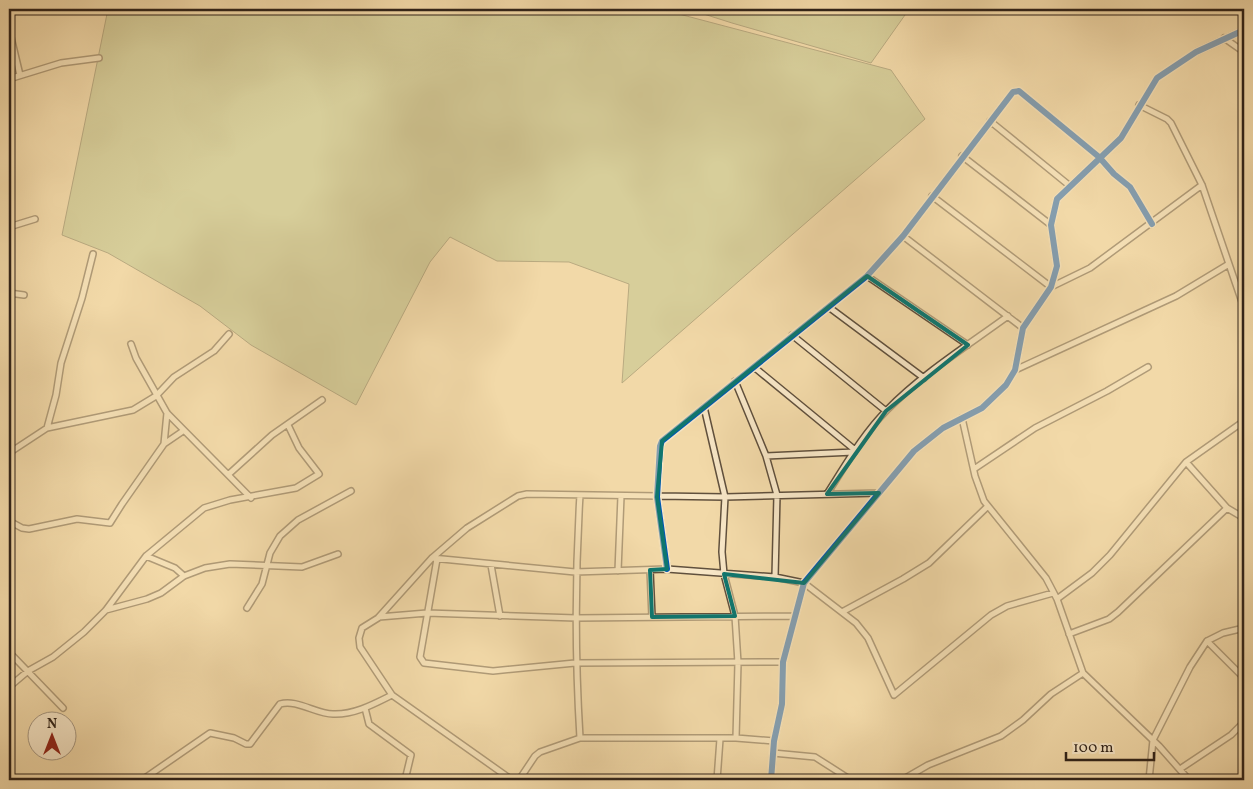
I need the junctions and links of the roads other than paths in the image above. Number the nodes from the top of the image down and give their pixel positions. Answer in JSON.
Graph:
{"nodes":[{"id":1,"x":9,"y":30,"type":"edge"},
{"id":2,"x":1244,"y":30,"type":"edge"},
{"id":3,"x":1224,"y":38,"type":"junction"},
{"id":4,"x":1244,"y":52,"type":"edge"},
{"id":5,"x":100,"y":58,"type":"dead end"},
{"id":6,"x":20,"y":75,"type":"junction"},
{"id":7,"x":9,"y":79,"type":"edge"},
{"id":8,"x":1139,"y":106,"type":"junction"},
{"id":9,"x":990,"y":121,"type":"junction"},
{"id":10,"x":962,"y":156,"type":"junction"},
{"id":11,"x":1100,"y":157,"type":"junction"},
{"id":12,"x":1202,"y":185,"type":"junction"},
{"id":13,"x":1070,"y":186,"type":"junction"},
{"id":14,"x":932,"y":196,"type":"junction"},
{"id":15,"x":35,"y":219,"type":"dead end"},
{"id":16,"x":1152,"y":224,"type":"junction"},
{"id":17,"x":1051,"y":225,"type":"junction"},
{"id":18,"x":9,"y":227,"type":"edge"},
{"id":19,"x":903,"y":236,"type":"junction"},
{"id":20,"x":93,"y":254,"type":"dead end"},
{"id":21,"x":1229,"y":264,"type":"junction"},
{"id":22,"x":867,"y":276,"type":"junction"},
{"id":23,"x":1051,"y":287,"type":"junction"},
{"id":24,"x":9,"y":293,"type":"edge"},
{"id":25,"x":24,"y":295,"type":"dead end"},
{"id":26,"x":830,"y":308,"type":"junction"},
{"id":27,"x":1244,"y":308,"type":"edge"},
{"id":28,"x":1008,"y":316,"type":"junction"},
{"id":29,"x":1024,"y":328,"type":"junction"},
{"id":30,"x":229,"y":334,"type":"dead end"},
{"id":31,"x":792,"y":335,"type":"junction"},
{"id":32,"x":131,"y":344,"type":"dead end"},
{"id":33,"x":968,"y":345,"type":"junction"},
{"id":34,"x":754,"y":367,"type":"junction"},
{"id":35,"x":1148,"y":367,"type":"dead end"},
{"id":36,"x":1015,"y":370,"type":"junction"},
{"id":37,"x":924,"y":378,"type":"junction"},
{"id":38,"x":736,"y":382,"type":"junction"},
{"id":39,"x":156,"y":396,"type":"junction"},
{"id":40,"x":322,"y":400,"type":"dead end"},
{"id":41,"x":704,"y":408,"type":"junction"},
{"id":42,"x":886,"y":410,"type":"junction"},
{"id":43,"x":167,"y":413,"type":"junction"},
{"id":44,"x":962,"y":418,"type":"junction"},
{"id":45,"x":1244,"y":421,"type":"edge"},
{"id":46,"x":288,"y":425,"type":"junction"},
{"id":47,"x":47,"y":428,"type":"junction"},
{"id":48,"x":183,"y":431,"type":"junction"},
{"id":49,"x":164,"y":444,"type":"junction"},
{"id":50,"x":855,"y":451,"type":"junction"},
{"id":51,"x":9,"y":453,"type":"edge"},
{"id":52,"x":766,"y":456,"type":"junction"},
{"id":53,"x":1186,"y":462,"type":"junction"},
{"id":54,"x":974,"y":469,"type":"junction"},
{"id":55,"x":229,"y":474,"type":"junction"},
{"id":56,"x":352,"y":491,"type":"dead end"},
{"id":57,"x":879,"y":493,"type":"junction"},
{"id":58,"x":827,"y":494,"type":"junction"},
{"id":59,"x":580,"y":495,"type":"junction"},
{"id":60,"x":777,"y":495,"type":"junction"},
{"id":61,"x":621,"y":496,"type":"junction"},
{"id":62,"x":657,"y":497,"type":"junction"},
{"id":63,"x":725,"y":497,"type":"junction"},
{"id":64,"x":250,"y":498,"type":"junction"},
{"id":65,"x":987,"y":508,"type":"junction"},
{"id":66,"x":1227,"y":508,"type":"junction"},
{"id":67,"x":1244,"y":518,"type":"edge"},
{"id":68,"x":9,"y":521,"type":"edge"},
{"id":69,"x":338,"y":554,"type":"dead end"},
{"id":70,"x":146,"y":556,"type":"junction"},
{"id":71,"x":434,"y":558,"type":"junction"},
{"id":72,"x":267,"y":565,"type":"junction"},
{"id":73,"x":491,"y":565,"type":"junction"},
{"id":74,"x":667,"y":569,"type":"junction"},
{"id":75,"x":650,"y":570,"type":"junction"},
{"id":76,"x":618,"y":571,"type":"junction"},
{"id":77,"x":576,"y":572,"type":"junction"},
{"id":78,"x":724,"y":574,"type":"junction"},
{"id":79,"x":184,"y":576,"type":"junction"},
{"id":80,"x":775,"y":578,"type":"junction"},
{"id":81,"x":804,"y":583,"type":"junction"},
{"id":82,"x":1054,"y":593,"type":"junction"},
{"id":83,"x":1057,"y":599,"type":"junction"},
{"id":84,"x":247,"y":608,"type":"dead end"},
{"id":85,"x":106,"y":610,"type":"junction"},
{"id":86,"x":842,"y":612,"type":"junction"},
{"id":87,"x":426,"y":613,"type":"junction"},
{"id":88,"x":500,"y":616,"type":"junction"},
{"id":89,"x":735,"y":616,"type":"junction"},
{"id":90,"x":794,"y":616,"type":"junction"},
{"id":91,"x":652,"y":617,"type":"junction"},
{"id":92,"x":378,"y":618,"type":"junction"},
{"id":93,"x":576,"y":618,"type":"junction"},
{"id":94,"x":1244,"y":628,"type":"edge"},
{"id":95,"x":1069,"y":634,"type":"junction"},
{"id":96,"x":1207,"y":641,"type":"junction"},
{"id":97,"x":9,"y":652,"type":"edge"},
{"id":98,"x":783,"y":662,"type":"junction"},
{"id":99,"x":575,"y":663,"type":"junction"},
{"id":100,"x":738,"y":663,"type":"junction"},
{"id":101,"x":28,"y":671,"type":"junction"},
{"id":102,"x":1083,"y":672,"type":"junction"},
{"id":103,"x":1244,"y":678,"type":"edge"},
{"id":104,"x":9,"y":686,"type":"edge"},
{"id":105,"x":392,"y":695,"type":"junction"},
{"id":106,"x":63,"y":708,"type":"dead end"},
{"id":107,"x":365,"y":708,"type":"junction"},
{"id":108,"x":1244,"y":722,"type":"edge"},
{"id":109,"x":580,"y":738,"type":"junction"},
{"id":110,"x":736,"y":738,"type":"junction"},
{"id":111,"x":720,"y":739,"type":"junction"},
{"id":112,"x":1153,"y":740,"type":"junction"},
{"id":113,"x":774,"y":741,"type":"junction"},
{"id":114,"x":773,"y":753,"type":"junction"},
{"id":115,"x":1180,"y":769,"type":"junction"},
{"id":116,"x":142,"y":780,"type":"edge"},
{"id":117,"x":405,"y":780,"type":"edge"},
{"id":118,"x":512,"y":780,"type":"edge"},
{"id":119,"x":519,"y":780,"type":"edge"},
{"id":120,"x":717,"y":780,"type":"edge"},
{"id":121,"x":771,"y":780,"type":"edge"},
{"id":122,"x":851,"y":780,"type":"edge"},
{"id":123,"x":902,"y":780,"type":"edge"},
{"id":124,"x":1149,"y":780,"type":"edge"},
{"id":125,"x":1189,"y":780,"type":"edge"}],
"edges":[{"from":1,"to":6,"type":"street"},
{"from":2,"to":3,"type":"street"},
{"from":3,"to":4,"type":"street"},
{"from":3,"to":8,"type":"street"},
{"from":5,"to":6,"type":"street"},
{"from":6,"to":7,"type":"street"},
{"from":8,"to":11,"type":"street"},
{"from":8,"to":12,"type":"street"},
{"from":9,"to":10,"type":"street"},
{"from":9,"to":11,"type":"street"},
{"from":9,"to":13,"type":"street"},
{"from":10,"to":14,"type":"street"},
{"from":10,"to":17,"type":"street"},
{"from":11,"to":13,"type":"street"},
{"from":11,"to":16,"type":"street"},
{"from":12,"to":16,"type":"street"},
{"from":12,"to":21,"type":"street"},
{"from":13,"to":17,"type":"street"},
{"from":14,"to":19,"type":"street"},
{"from":14,"to":23,"type":"street"},
{"from":15,"to":18,"type":"street"},
{"from":16,"to":23,"type":"street"},
{"from":17,"to":23,"type":"street"},
{"from":19,"to":22,"type":"street"},
{"from":19,"to":28,"type":"street"},
{"from":20,"to":47,"type":"street"},
{"from":21,"to":27,"type":"street"},
{"from":21,"to":36,"type":"street"},
{"from":22,"to":26,"type":"street"},
{"from":22,"to":33,"type":"street"},
{"from":23,"to":29,"type":"street"},
{"from":24,"to":25,"type":"street"},
{"from":26,"to":31,"type":"street"},
{"from":26,"to":37,"type":"street"},
{"from":28,"to":29,"type":"street"},
{"from":28,"to":33,"type":"street"},
{"from":29,"to":36,"type":"street"},
{"from":30,"to":39,"type":"street"},
{"from":31,"to":34,"type":"street"},
{"from":31,"to":42,"type":"street"},
{"from":32,"to":39,"type":"street"},
{"from":33,"to":37,"type":"street"},
{"from":34,"to":38,"type":"street"},
{"from":34,"to":50,"type":"street"},
{"from":35,"to":54,"type":"street"},
{"from":36,"to":44,"type":"street"},
{"from":37,"to":42,"type":"street"},
{"from":38,"to":41,"type":"street"},
{"from":38,"to":52,"type":"street"},
{"from":39,"to":43,"type":"street"},
{"from":39,"to":47,"type":"street"},
{"from":40,"to":46,"type":"street"},
{"from":41,"to":62,"type":"street"},
{"from":41,"to":63,"type":"street"},
{"from":42,"to":50,"type":"street"},
{"from":43,"to":48,"type":"street"},
{"from":43,"to":49,"type":"street"},
{"from":44,"to":54,"type":"street"},
{"from":44,"to":57,"type":"street"},
{"from":45,"to":53,"type":"street"},
{"from":46,"to":55,"type":"street"},
{"from":46,"to":64,"type":"street"},
{"from":47,"to":51,"type":"street"},
{"from":48,"to":49,"type":"street"},
{"from":48,"to":55,"type":"street"},
{"from":49,"to":68,"type":"street"},
{"from":50,"to":52,"type":"street"},
{"from":50,"to":58,"type":"street"},
{"from":52,"to":60,"type":"street"},
{"from":53,"to":66,"type":"street"},
{"from":53,"to":83,"type":"street"},
{"from":54,"to":65,"type":"street"},
{"from":55,"to":64,"type":"street"},
{"from":56,"to":72,"type":"street"},
{"from":57,"to":58,"type":"street"},
{"from":57,"to":81,"type":"street"},
{"from":58,"to":60,"type":"street"},
{"from":59,"to":61,"type":"street"},
{"from":59,"to":71,"type":"street"},
{"from":59,"to":77,"type":"street"},
{"from":60,"to":63,"type":"street"},
{"from":60,"to":80,"type":"street"},
{"from":61,"to":62,"type":"street"},
{"from":61,"to":76,"type":"street"},
{"from":62,"to":63,"type":"street"},
{"from":62,"to":74,"type":"street"},
{"from":63,"to":78,"type":"street"},
{"from":64,"to":70,"type":"street"},
{"from":65,"to":82,"type":"street"},
{"from":65,"to":86,"type":"street"},
{"from":66,"to":67,"type":"street"},
{"from":66,"to":95,"type":"street"},
{"from":69,"to":72,"type":"street"},
{"from":70,"to":79,"type":"street"},
{"from":70,"to":85,"type":"street"},
{"from":71,"to":73,"type":"street"},
{"from":71,"to":87,"type":"street"},
{"from":71,"to":92,"type":"street"},
{"from":72,"to":79,"type":"street"},
{"from":72,"to":84,"type":"street"},
{"from":73,"to":77,"type":"street"},
{"from":73,"to":88,"type":"street"},
{"from":74,"to":75,"type":"street"},
{"from":74,"to":78,"type":"street"},
{"from":75,"to":76,"type":"street"},
{"from":75,"to":91,"type":"street"},
{"from":76,"to":77,"type":"street"},
{"from":77,"to":93,"type":"street"},
{"from":78,"to":80,"type":"street"},
{"from":78,"to":89,"type":"street"},
{"from":79,"to":85,"type":"street"},
{"from":80,"to":81,"type":"street"},
{"from":81,"to":86,"type":"street"},
{"from":81,"to":90,"type":"street"},
{"from":82,"to":83,"type":"street"},
{"from":82,"to":86,"type":"street"},
{"from":83,"to":95,"type":"street"},
{"from":85,"to":101,"type":"street"},
{"from":87,"to":88,"type":"street"},
{"from":87,"to":92,"type":"street"},
{"from":87,"to":99,"type":"street"},
{"from":88,"to":93,"type":"street"},
{"from":89,"to":90,"type":"street"},
{"from":89,"to":91,"type":"street"},
{"from":89,"to":100,"type":"street"},
{"from":90,"to":98,"type":"street"},
{"from":91,"to":93,"type":"street"},
{"from":92,"to":105,"type":"street"},
{"from":93,"to":99,"type":"street"},
{"from":94,"to":96,"type":"street"},
{"from":95,"to":102,"type":"street"},
{"from":96,"to":103,"type":"street"},
{"from":96,"to":112,"type":"street"},
{"from":97,"to":101,"type":"street"},
{"from":98,"to":100,"type":"street"},
{"from":98,"to":113,"type":"street"},
{"from":99,"to":100,"type":"street"},
{"from":99,"to":109,"type":"street"},
{"from":100,"to":110,"type":"street"},
{"from":101,"to":104,"type":"street"},
{"from":101,"to":106,"type":"street"},
{"from":102,"to":112,"type":"street"},
{"from":102,"to":123,"type":"street"},
{"from":105,"to":107,"type":"street"},
{"from":105,"to":118,"type":"street"},
{"from":107,"to":116,"type":"street"},
{"from":107,"to":117,"type":"street"},
{"from":108,"to":115,"type":"street"},
{"from":109,"to":111,"type":"street"},
{"from":109,"to":119,"type":"street"},
{"from":110,"to":111,"type":"street"},
{"from":110,"to":113,"type":"street"},
{"from":111,"to":120,"type":"street"},
{"from":112,"to":115,"type":"street"},
{"from":112,"to":124,"type":"street"},
{"from":113,"to":114,"type":"street"},
{"from":114,"to":121,"type":"street"},
{"from":114,"to":122,"type":"street"},
{"from":115,"to":125,"type":"street"}]}
